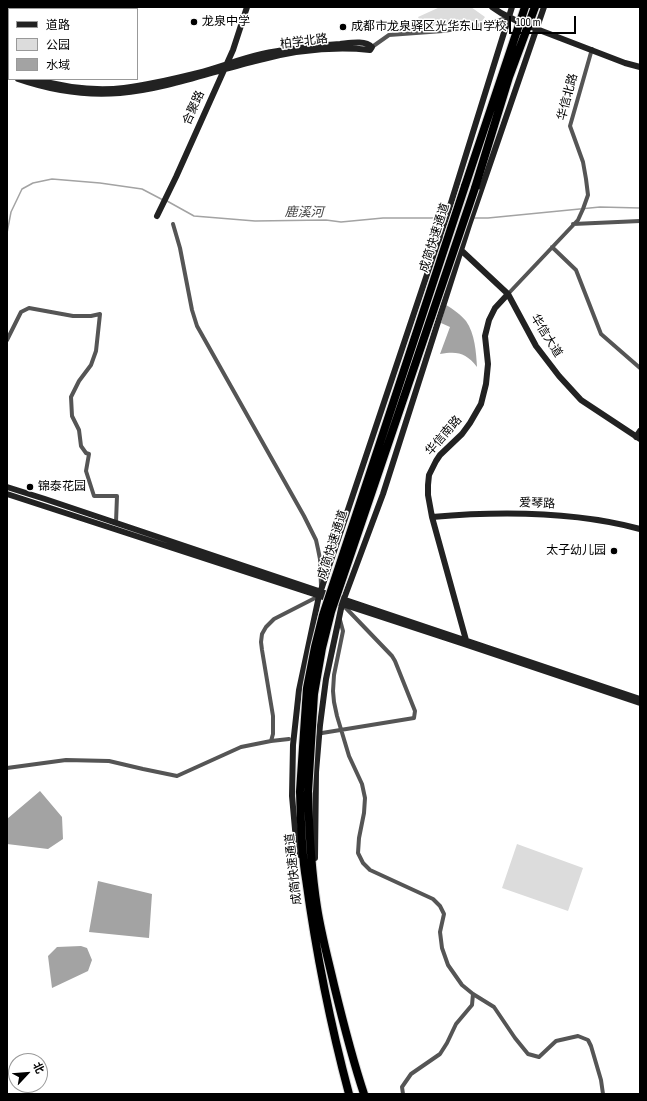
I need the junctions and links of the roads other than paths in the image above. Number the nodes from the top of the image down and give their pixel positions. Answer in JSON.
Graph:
{"nodes":[{"id":1,"x":247,"y":7,"type":"edge"},
{"id":2,"x":492,"y":7,"type":"edge"},
{"id":3,"x":512,"y":7,"type":"edge"},
{"id":4,"x":526,"y":7,"type":"edge"},
{"id":5,"x":535,"y":7,"type":"edge"},
{"id":6,"x":544,"y":7,"type":"edge"},
{"id":7,"x":509,"y":17,"type":"junction"},
{"id":8,"x":528,"y":26,"type":"junction"},
{"id":9,"x":372,"y":47,"type":"joint"},
{"id":10,"x":592,"y":49,"type":"junction"},
{"id":11,"x":225,"y":67,"type":"junction"},
{"id":12,"x":640,"y":67,"type":"edge"},
{"id":13,"x":22,"y":80,"type":"edge"},
{"id":14,"x":38,"y":80,"type":"edge"},
{"id":15,"x":157,"y":216,"type":"dead end"},
{"id":16,"x":640,"y":220,"type":"edge"},
{"id":17,"x":173,"y":224,"type":"dead end"},
{"id":18,"x":574,"y":224,"type":"junction"},
{"id":19,"x":440,"y":238,"type":"junction"},
{"id":20,"x":552,"y":247,"type":"junction"},
{"id":21,"x":462,"y":251,"type":"junction"},
{"id":22,"x":508,"y":294,"type":"junction"},
{"id":23,"x":7,"y":340,"type":"edge"},
{"id":24,"x":640,"y":368,"type":"edge"},
{"id":25,"x":640,"y":430,"type":"edge"},
{"id":26,"x":638,"y":438,"type":"edge"},
{"id":27,"x":7,"y":487,"type":"edge"},
{"id":28,"x":7,"y":494,"type":"edge"},
{"id":29,"x":432,"y":518,"type":"junction"},
{"id":30,"x":116,"y":522,"type":"junction"},
{"id":31,"x":640,"y":529,"type":"edge"},
{"id":32,"x":320,"y":594,"type":"junction"},
{"id":33,"x":343,"y":601,"type":"junction"},
{"id":34,"x":339,"y":617,"type":"junction"},
{"id":35,"x":465,"y":642,"type":"junction"},
{"id":36,"x":640,"y":698,"type":"edge"},
{"id":37,"x":640,"y":703,"type":"edge"},
{"id":38,"x":341,"y":730,"type":"junction"},
{"id":39,"x":322,"y":733,"type":"dead end"},
{"id":40,"x":290,"y":739,"type":"dead end"},
{"id":41,"x":271,"y":741,"type":"junction"},
{"id":42,"x":7,"y":768,"type":"edge"},
{"id":43,"x":304,"y":791,"type":"junction"},
{"id":44,"x":305,"y":878,"type":"junction"},
{"id":45,"x":315,"y":890,"type":"junction"},
{"id":46,"x":314,"y":908,"type":"junction"},
{"id":47,"x":473,"y":994,"type":"junction"},
{"id":48,"x":349,"y":1094,"type":"edge"},
{"id":49,"x":364,"y":1094,"type":"edge"},
{"id":50,"x":403,"y":1094,"type":"edge"},
{"id":51,"x":603,"y":1094,"type":"edge"}],
"edges":[{"from":1,"to":11,"type":"street","name":"合聚路"},
{"from":2,"to":7,"type":"street"},
{"from":3,"to":7,"type":"street"},
{"from":4,"to":8,"type":"highway"},
{"from":5,"to":8,"type":"highway"},
{"from":6,"to":8,"type":"street"},
{"from":7,"to":8,"type":"street"},
{"from":7,"to":9,"type":"street"},
{"from":7,"to":19,"type":"street"},
{"from":8,"to":10,"type":"street"},
{"from":8,"to":21,"type":"street"},
{"from":8,"to":43,"type":"highway","name":"成简快速通道","bridge":true},
{"from":8,"to":43,"type":"highway","name":"成简快速通道","bridge":true},
{"from":9,"to":11,"type":"street","name":"柏学北路"},
{"from":10,"to":12,"type":"street"},
{"from":10,"to":18,"type":"street","name":"华信北路"},
{"from":11,"to":13,"type":"street","name":"柏学北路"},
{"from":11,"to":14,"type":"street","name":"柏学北路"},
{"from":11,"to":15,"type":"street","name":"合聚路"},
{"from":16,"to":18,"type":"street"},
{"from":17,"to":32,"type":"street"},
{"from":18,"to":20,"type":"street"},
{"from":19,"to":21,"type":"street","name":"华信大道"},
{"from":19,"to":32,"type":"street"},
{"from":20,"to":22,"type":"street"},
{"from":20,"to":24,"type":"street"},
{"from":21,"to":22,"type":"street","name":"华信大道"},
{"from":21,"to":33,"type":"street"},
{"from":22,"to":26,"type":"street","name":"华信大道"},
{"from":22,"to":29,"type":"street","name":"华信南路"},
{"from":23,"to":30,"type":"street"},
{"from":25,"to":26,"type":"street"},
{"from":27,"to":30,"type":"street"},
{"from":28,"to":32,"type":"street"},
{"from":29,"to":31,"type":"street","name":"爱琴路"},
{"from":29,"to":35,"type":"street","name":"华信南路"},
{"from":30,"to":32,"type":"street"},
{"from":32,"to":33,"type":"street"},
{"from":32,"to":41,"type":"street"},
{"from":32,"to":44,"type":"street"},
{"from":33,"to":34,"type":"street"},
{"from":33,"to":35,"type":"street"},
{"from":33,"to":38,"type":"street"},
{"from":34,"to":38,"type":"street"},
{"from":34,"to":45,"type":"street"},
{"from":35,"to":36,"type":"street"},
{"from":35,"to":37,"type":"street"},
{"from":38,"to":39,"type":"street"},
{"from":38,"to":47,"type":"street"},
{"from":40,"to":41,"type":"street"},
{"from":41,"to":42,"type":"street"},
{"from":43,"to":44,"type":"highway","name":"成简快速通道"},
{"from":43,"to":45,"type":"highway","name":"成简快速通道"},
{"from":44,"to":46,"type":"highway","name":"成简快速通道"},
{"from":45,"to":46,"type":"highway","name":"成简快速通道"},
{"from":46,"to":48,"type":"highway","name":"成简快速通道"},
{"from":46,"to":49,"type":"highway","name":"成简快速通道"},
{"from":47,"to":50,"type":"street"},
{"from":47,"to":51,"type":"street"}]}
